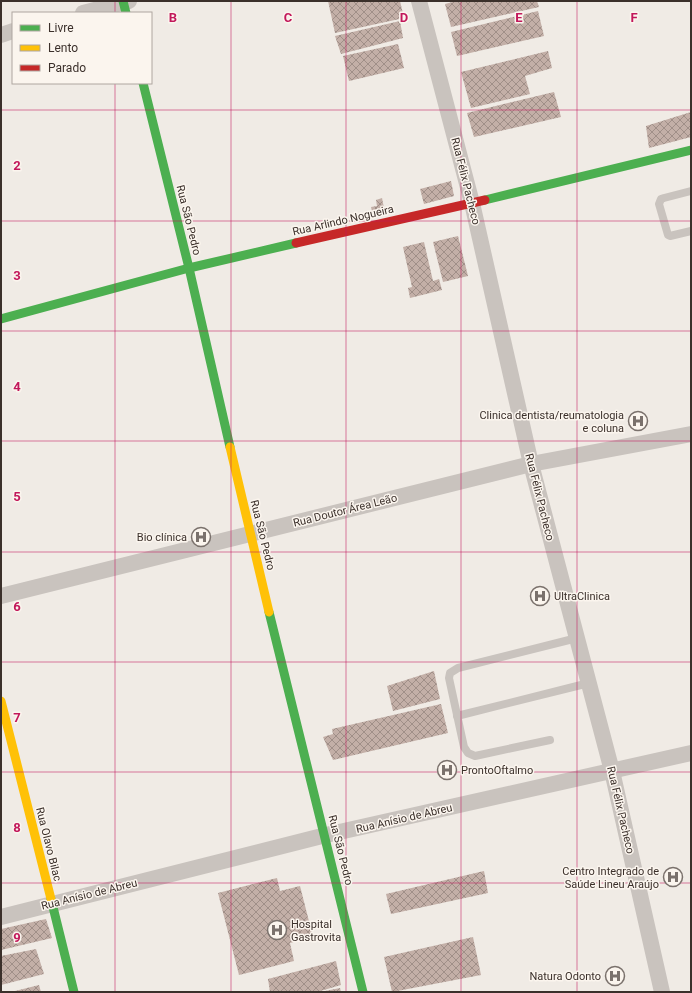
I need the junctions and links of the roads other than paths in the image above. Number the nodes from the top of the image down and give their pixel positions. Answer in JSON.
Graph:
{"nodes":[{"id":1,"x":419,"y":1,"type":"edge"},
{"id":2,"x":125,"y":4,"type":"edge"},
{"id":3,"x":88,"y":12,"type":"edge"},
{"id":4,"x":12,"y":31,"type":"edge"},
{"id":5,"x":1,"y":34,"type":"edge"},
{"id":6,"x":143,"y":84,"type":"edge"},
{"id":7,"x":691,"y":150,"type":"edge"},
{"id":8,"x":691,"y":191,"type":"edge"},
{"id":9,"x":472,"y":203,"type":"junction"},
{"id":10,"x":691,"y":231,"type":"edge"},
{"id":11,"x":189,"y":268,"type":"junction"},
{"id":12,"x":1,"y":319,"type":"edge"},
{"id":13,"x":691,"y":434,"type":"edge"},
{"id":14,"x":531,"y":464,"type":"junction"},
{"id":15,"x":250,"y":534,"type":"junction"},
{"id":16,"x":1,"y":596,"type":"edge"},
{"id":17,"x":577,"y":638,"type":"junction"},
{"id":18,"x":589,"y":683,"type":"junction"},
{"id":19,"x":1,"y":701,"type":"edge"},
{"id":20,"x":458,"y":716,"type":"junction"},
{"id":21,"x":550,"y":740,"type":"dead end"},
{"id":22,"x":691,"y":752,"type":"edge"},
{"id":23,"x":612,"y":771,"type":"junction"},
{"id":24,"x":326,"y":835,"type":"junction"},
{"id":25,"x":51,"y":903,"type":"junction"},
{"id":26,"x":1,"y":917,"type":"edge"},
{"id":27,"x":74,"y":992,"type":"edge"},
{"id":28,"x":363,"y":992,"type":"edge"},
{"id":29,"x":662,"y":992,"type":"edge"}],
"edges":[{"from":1,"to":9,"type":"street","name":"Rua Félix Pacheco"},
{"from":2,"to":3,"type":"street"},
{"from":4,"to":5,"type":"street"},
{"from":6,"to":11,"type":"street","name":"Rua São Pedro"},
{"from":7,"to":9,"type":"street","name":"Rua Arlindo Nogueira"},
{"from":8,"to":10,"type":"lane"},
{"from":9,"to":11,"type":"street","name":"Rua Arlindo Nogueira"},
{"from":9,"to":14,"type":"street","name":"Rua Félix Pacheco"},
{"from":11,"to":12,"type":"street","name":"Rua Arlindo Nogueira"},
{"from":11,"to":15,"type":"street","name":"Rua São Pedro"},
{"from":13,"to":14,"type":"street","name":"Rua Doutor Área Leão"},
{"from":14,"to":15,"type":"street","name":"Rua Doutor Área Leão"},
{"from":14,"to":17,"type":"street","name":"Rua Félix Pacheco"},
{"from":15,"to":16,"type":"street","name":"Rua Doutor Área Leão"},
{"from":15,"to":24,"type":"street","name":"Rua São Pedro"},
{"from":17,"to":18,"type":"street","name":"Rua Félix Pacheco"},
{"from":17,"to":20,"type":"lane"},
{"from":18,"to":20,"type":"lane"},
{"from":18,"to":23,"type":"street","name":"Rua Félix Pacheco"},
{"from":19,"to":25,"type":"street","name":"Rua Olavo Bilac"},
{"from":20,"to":21,"type":"lane"},
{"from":22,"to":23,"type":"street","name":"Rua Anísio de Abreu"},
{"from":23,"to":24,"type":"street","name":"Rua Anísio de Abreu"},
{"from":23,"to":29,"type":"street","name":"Rua Félix Pacheco"},
{"from":24,"to":25,"type":"street","name":"Rua Anísio de Abreu"},
{"from":24,"to":28,"type":"street","name":"Rua São Pedro"},
{"from":25,"to":26,"type":"street","name":"Rua Anísio de Abreu"},
{"from":25,"to":27,"type":"street","name":"Rua Olavo Bilac"}]}
